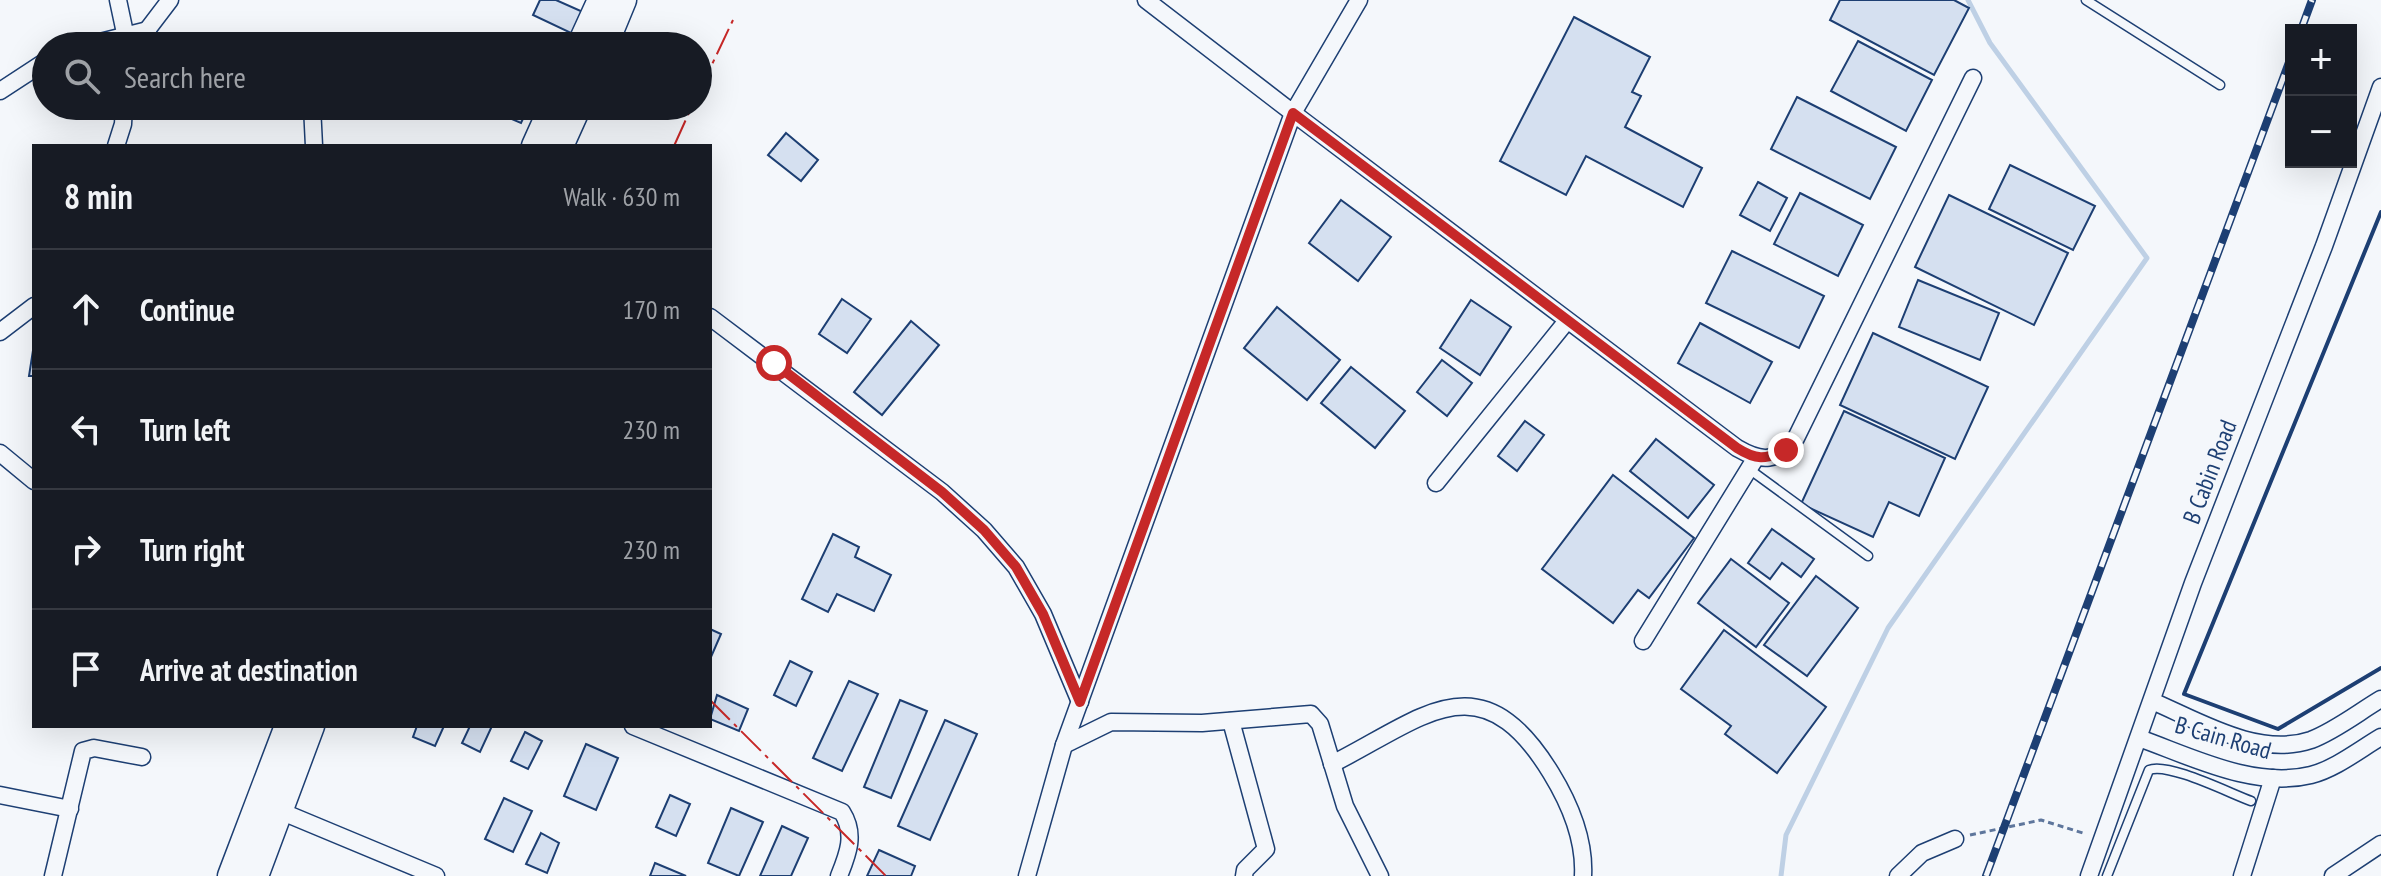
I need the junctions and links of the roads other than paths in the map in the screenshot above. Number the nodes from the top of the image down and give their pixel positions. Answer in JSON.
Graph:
{"nodes":[{"id":1,"x":118,"y":0,"type":"edge"},
{"id":2,"x":170,"y":0,"type":"edge"},
{"id":3,"x":601,"y":0,"type":"edge"},
{"id":4,"x":623,"y":0,"type":"edge"},
{"id":5,"x":1146,"y":0,"type":"edge"},
{"id":6,"x":1359,"y":0,"type":"edge"},
{"id":7,"x":2086,"y":0,"type":"edge"},
{"id":8,"x":128,"y":32,"type":"edge"},
{"id":9,"x":144,"y":32,"type":"edge"},
{"id":10,"x":586,"y":32,"type":"edge"},
{"id":11,"x":610,"y":32,"type":"edge"},
{"id":12,"x":32,"y":70,"type":"edge"},
{"id":13,"x":1973,"y":78,"type":"dead end"},
{"id":14,"x":2220,"y":85,"type":"dead end"},
{"id":15,"x":2381,"y":87,"type":"edge"},
{"id":16,"x":0,"y":91,"type":"edge"},
{"id":17,"x":1293,"y":113,"type":"junction"},
{"id":18,"x":123,"y":120,"type":"edge"},
{"id":19,"x":313,"y":120,"type":"edge"},
{"id":20,"x":547,"y":120,"type":"edge"},
{"id":21,"x":572,"y":120,"type":"edge"},
{"id":22,"x":117,"y":144,"type":"edge"},
{"id":23,"x":314,"y":144,"type":"edge"},
{"id":24,"x":536,"y":144,"type":"edge"},
{"id":25,"x":561,"y":144,"type":"edge"},
{"id":26,"x":32,"y":308,"type":"edge"},
{"id":27,"x":712,"y":319,"type":"edge"},
{"id":28,"x":1566,"y":322,"type":"junction"},
{"id":29,"x":0,"y":332,"type":"edge"},
{"id":30,"x":0,"y":453,"type":"edge"},
{"id":31,"x":1752,"y":464,"type":"junction"},
{"id":32,"x":32,"y":479,"type":"edge"},
{"id":33,"x":1436,"y":483,"type":"dead end"},
{"id":34,"x":1868,"y":556,"type":"dead end"},
{"id":35,"x":1643,"y":641,"type":"dead end"},
{"id":36,"x":2381,"y":699,"type":"edge"},
{"id":37,"x":2152,"y":701,"type":"junction"},
{"id":38,"x":1080,"y":702,"type":"junction"},
{"id":39,"x":1231,"y":721,"type":"junction"},
{"id":40,"x":288,"y":728,"type":"edge"},
{"id":41,"x":310,"y":728,"type":"edge"},
{"id":42,"x":638,"y":728,"type":"edge"},
{"id":43,"x":2381,"y":737,"type":"edge"},
{"id":44,"x":2139,"y":738,"type":"junction"},
{"id":45,"x":1064,"y":745,"type":"junction"},
{"id":46,"x":142,"y":757,"type":"dead end"},
{"id":47,"x":1332,"y":764,"type":"junction"},
{"id":48,"x":2273,"y":778,"type":"junction"},
{"id":49,"x":0,"y":795,"type":"edge"},
{"id":50,"x":2251,"y":801,"type":"dead end"},
{"id":51,"x":269,"y":807,"type":"junction"},
{"id":52,"x":70,"y":809,"type":"junction"},
{"id":53,"x":1955,"y":839,"type":"road end"},
{"id":54,"x":2381,"y":844,"type":"edge"},
{"id":55,"x":1031,"y":872,"type":"edge"},
{"id":56,"x":53,"y":876,"type":"edge"},
{"id":57,"x":231,"y":876,"type":"edge"},
{"id":58,"x":255,"y":876,"type":"edge"},
{"id":59,"x":436,"y":876,"type":"edge"},
{"id":60,"x":839,"y":876,"type":"edge"},
{"id":61,"x":1244,"y":876,"type":"edge"},
{"id":62,"x":1380,"y":876,"type":"edge"},
{"id":63,"x":1583,"y":876,"type":"edge"},
{"id":64,"x":1898,"y":876,"type":"edge"},
{"id":65,"x":2089,"y":876,"type":"edge"},
{"id":66,"x":2107,"y":876,"type":"edge"},
{"id":67,"x":2242,"y":876,"type":"edge"},
{"id":68,"x":2333,"y":876,"type":"edge"}],
"edges":[{"from":1,"to":8,"type":"street"},
{"from":2,"to":9,"type":"street"},
{"from":3,"to":10,"type":"main road"},
{"from":4,"to":11,"type":"main road"},
{"from":5,"to":17,"type":"street"},
{"from":6,"to":17,"type":"street"},
{"from":7,"to":14,"type":"lane"},
{"from":12,"to":16,"type":"street"},
{"from":13,"to":31,"type":"street"},
{"from":15,"to":37,"type":"street","name":"B Cabin Road"},
{"from":17,"to":28,"type":"street"},
{"from":17,"to":38,"type":"street"},
{"from":18,"to":22,"type":"street"},
{"from":19,"to":23,"type":"street"},
{"from":20,"to":24,"type":"main road"},
{"from":21,"to":25,"type":"main road"},
{"from":26,"to":29,"type":"street"},
{"from":27,"to":38,"type":"street"},
{"from":28,"to":31,"type":"street"},
{"from":28,"to":33,"type":"street"},
{"from":30,"to":32,"type":"street"},
{"from":31,"to":34,"type":"lane"},
{"from":31,"to":35,"type":"street"},
{"from":36,"to":37,"type":"street","name":"B Cain Road"},
{"from":37,"to":44,"type":"street","name":"B Cabin Road"},
{"from":38,"to":45,"type":"street"},
{"from":39,"to":45,"type":"street"},
{"from":39,"to":47,"type":"street"},
{"from":39,"to":61,"type":"street"},
{"from":40,"to":51,"type":"main road"},
{"from":41,"to":51,"type":"main road"},
{"from":42,"to":60,"type":"street"},
{"from":43,"to":48,"type":"street","name":"B Cain Road"},
{"from":44,"to":48,"type":"street","name":"B Cain Road"},
{"from":44,"to":65,"type":"street","name":"B Cabin Road"},
{"from":45,"to":55,"type":"street"},
{"from":46,"to":52,"type":"street"},
{"from":47,"to":62,"type":"street"},
{"from":47,"to":63,"type":"street"},
{"from":48,"to":67,"type":"street"},
{"from":49,"to":52,"type":"street"},
{"from":50,"to":66,"type":"lane"},
{"from":51,"to":57,"type":"main road"},
{"from":51,"to":58,"type":"main road"},
{"from":51,"to":59,"type":"street"},
{"from":52,"to":56,"type":"street"},
{"from":53,"to":64,"type":"street"},
{"from":54,"to":68,"type":"street"}]}
